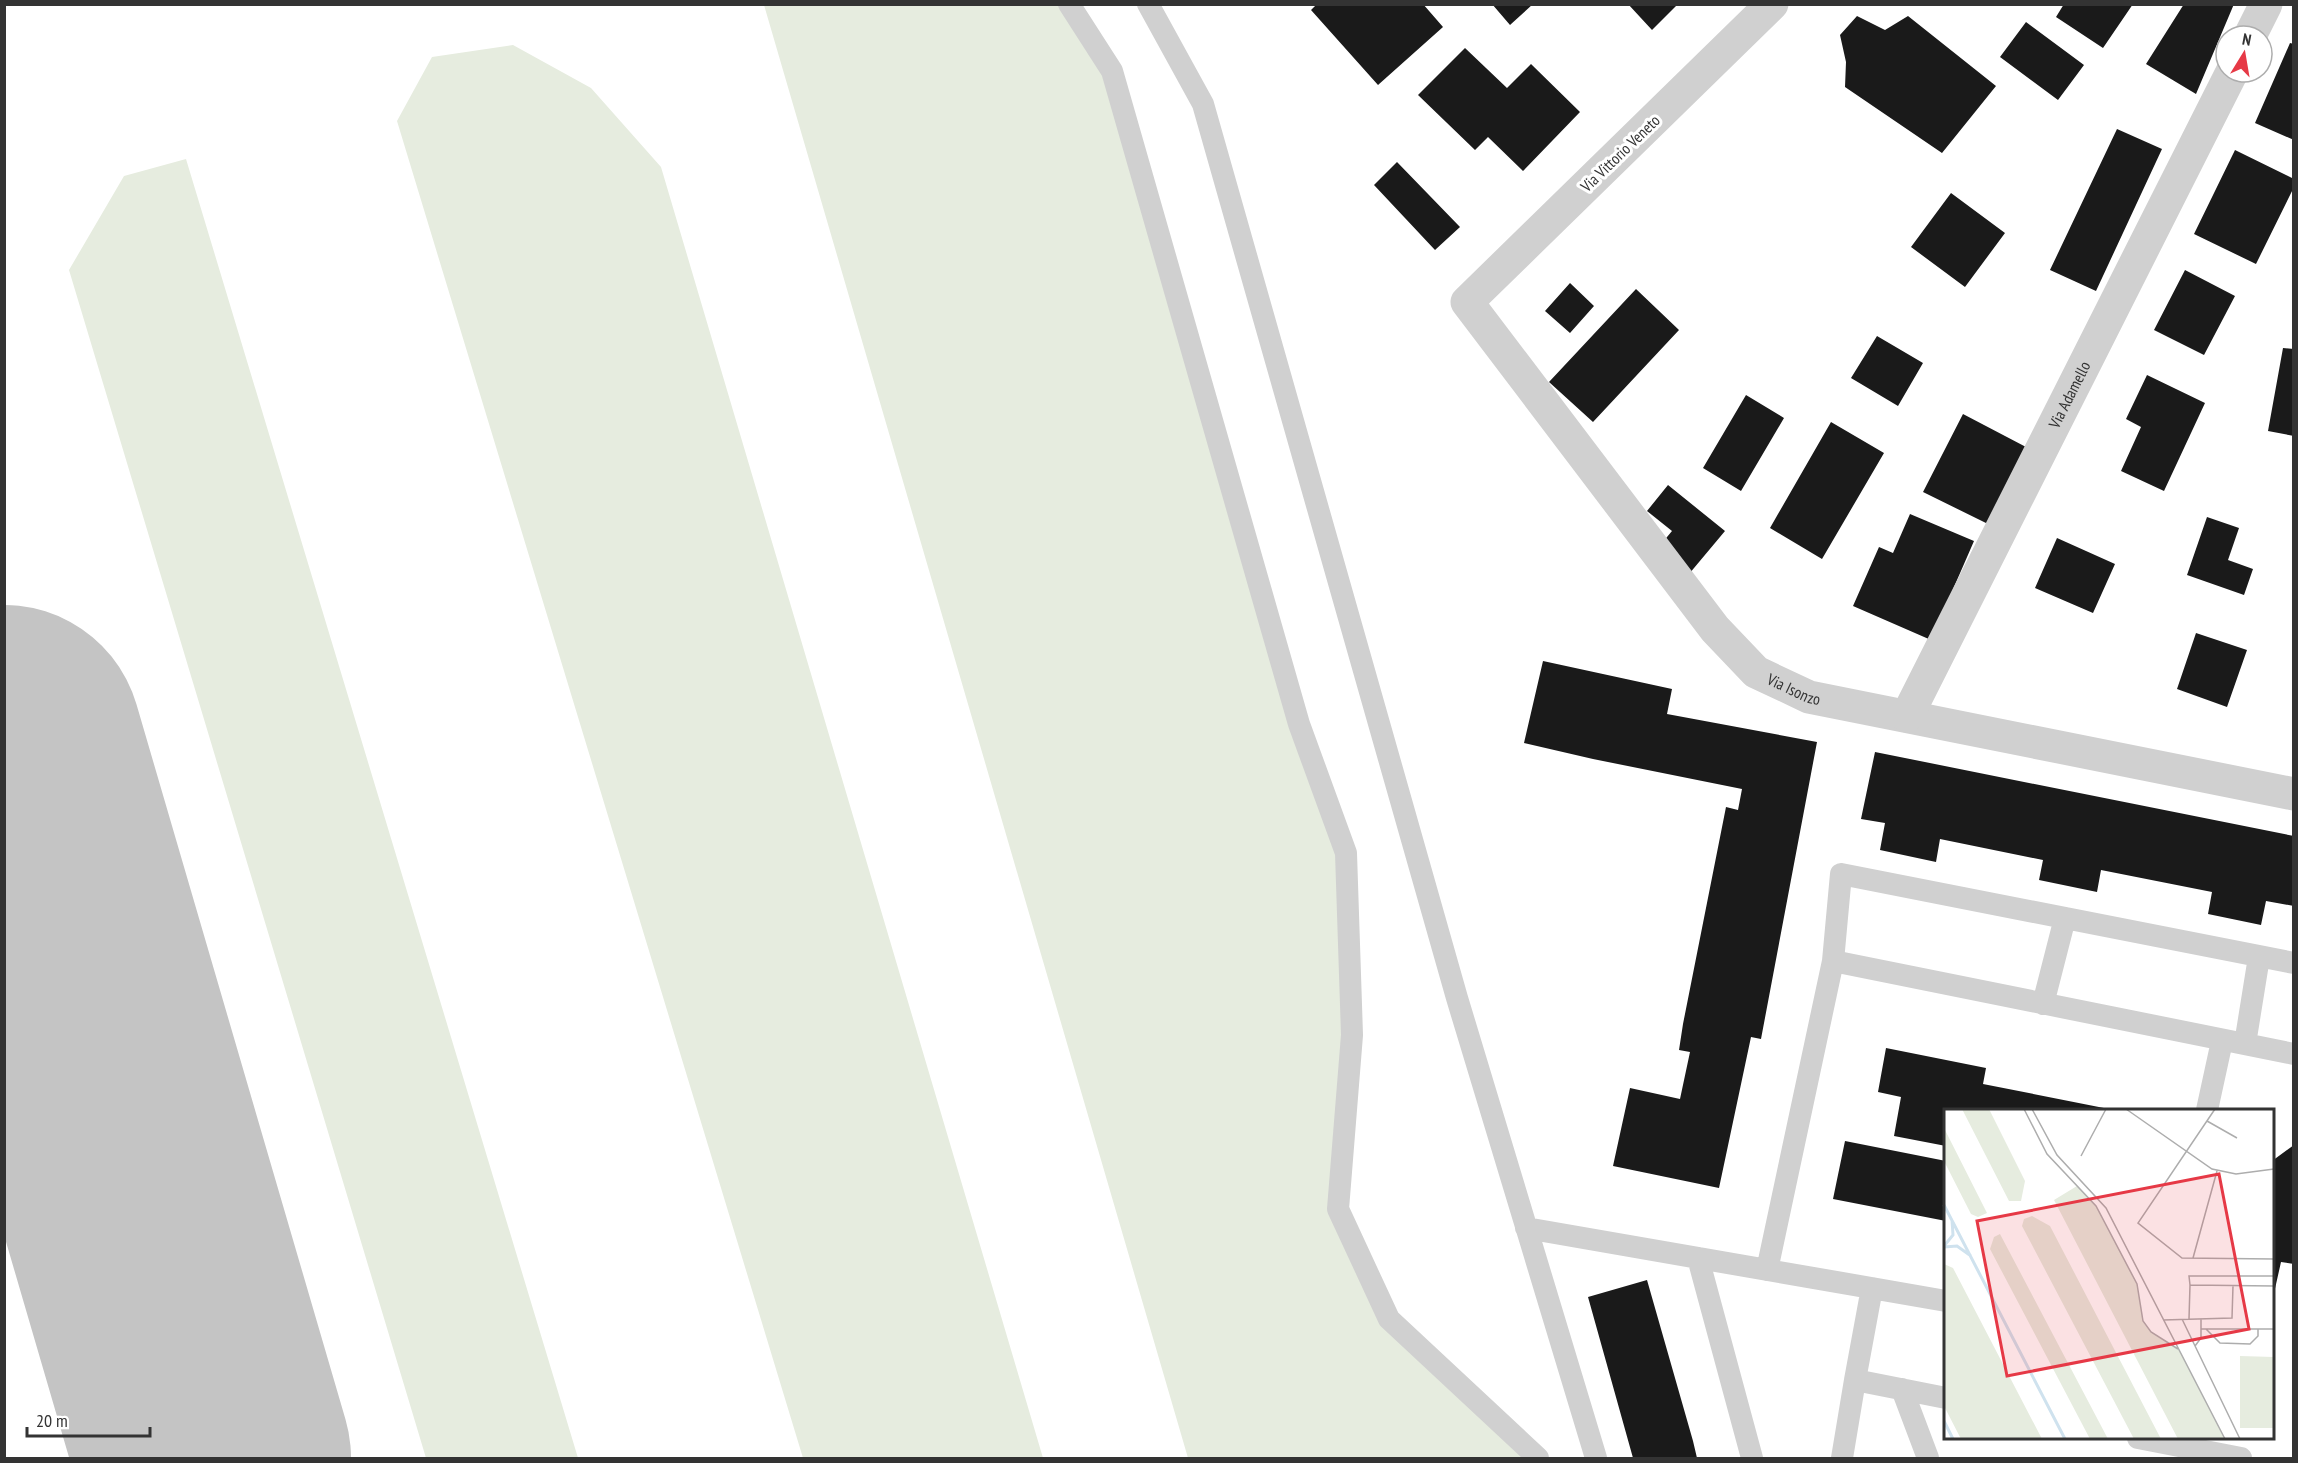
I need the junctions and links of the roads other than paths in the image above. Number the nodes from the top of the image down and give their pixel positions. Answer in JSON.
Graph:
{"nodes":[{"id":1,"x":1069,"y":4,"type":"edge"},
{"id":2,"x":1148,"y":4,"type":"edge"},
{"id":3,"x":1772,"y":4,"type":"edge"},
{"id":4,"x":2266,"y":4,"type":"edge"},
{"id":5,"x":2256,"y":24,"type":"edge"},
{"id":6,"x":2226,"y":84,"type":"edge"},
{"id":7,"x":1467,"y":302,"type":"joint"},
{"id":8,"x":1907,"y":716,"type":"junction"},
{"id":9,"x":2294,"y":795,"type":"edge"},
{"id":10,"x":2065,"y":918,"type":"junction"},
{"id":11,"x":2259,"y":957,"type":"junction"},
{"id":12,"x":1833,"y":962,"type":"junction"},
{"id":13,"x":2294,"y":963,"type":"edge"},
{"id":14,"x":2043,"y":1004,"type":"junction"},
{"id":15,"x":2222,"y":1041,"type":"junction"},
{"id":16,"x":2245,"y":1044,"type":"junction"},
{"id":17,"x":2294,"y":1054,"type":"edge"},
{"id":18,"x":2207,"y":1109,"type":"edge"},
{"id":19,"x":1526,"y":1227,"type":"junction"},
{"id":20,"x":1698,"y":1258,"type":"junction"},
{"id":21,"x":1767,"y":1270,"type":"junction"},
{"id":22,"x":1872,"y":1288,"type":"junction"},
{"id":23,"x":1944,"y":1301,"type":"edge"},
{"id":24,"x":1855,"y":1380,"type":"junction"},
{"id":25,"x":1902,"y":1389,"type":"junction"},
{"id":26,"x":1944,"y":1398,"type":"edge"},
{"id":27,"x":2148,"y":1439,"type":"edge"},
{"id":28,"x":1538,"y":1458,"type":"edge"},
{"id":29,"x":1596,"y":1458,"type":"edge"},
{"id":30,"x":1752,"y":1458,"type":"edge"},
{"id":31,"x":1842,"y":1458,"type":"edge"},
{"id":32,"x":1928,"y":1458,"type":"edge"},
{"id":33,"x":2241,"y":1458,"type":"edge"}],
"edges":[{"from":1,"to":28,"type":"lane"},
{"from":2,"to":19,"type":"lane"},
{"from":3,"to":7,"type":"street","name":"Via Vittorio Veneto"},
{"from":4,"to":5,"type":"street"},
{"from":6,"to":8,"type":"street","name":"Via Adamello"},
{"from":7,"to":8,"type":"street","name":"Via Isonzo"},
{"from":8,"to":9,"type":"street","name":"Via Isonzo"},
{"from":10,"to":11,"type":"lane"},
{"from":10,"to":12,"type":"lane"},
{"from":10,"to":14,"type":"lane"},
{"from":11,"to":13,"type":"lane"},
{"from":11,"to":16,"type":"lane"},
{"from":12,"to":14,"type":"lane"},
{"from":12,"to":21,"type":"lane"},
{"from":14,"to":15,"type":"lane"},
{"from":15,"to":16,"type":"lane"},
{"from":15,"to":18,"type":"lane"},
{"from":16,"to":17,"type":"lane"},
{"from":19,"to":20,"type":"lane"},
{"from":19,"to":29,"type":"lane"},
{"from":20,"to":21,"type":"lane"},
{"from":20,"to":30,"type":"lane"},
{"from":21,"to":22,"type":"lane"},
{"from":22,"to":23,"type":"lane"},
{"from":22,"to":24,"type":"lane"},
{"from":24,"to":25,"type":"lane"},
{"from":24,"to":31,"type":"lane"},
{"from":25,"to":26,"type":"lane"},
{"from":25,"to":32,"type":"lane"},
{"from":27,"to":33,"type":"lane"}]}
